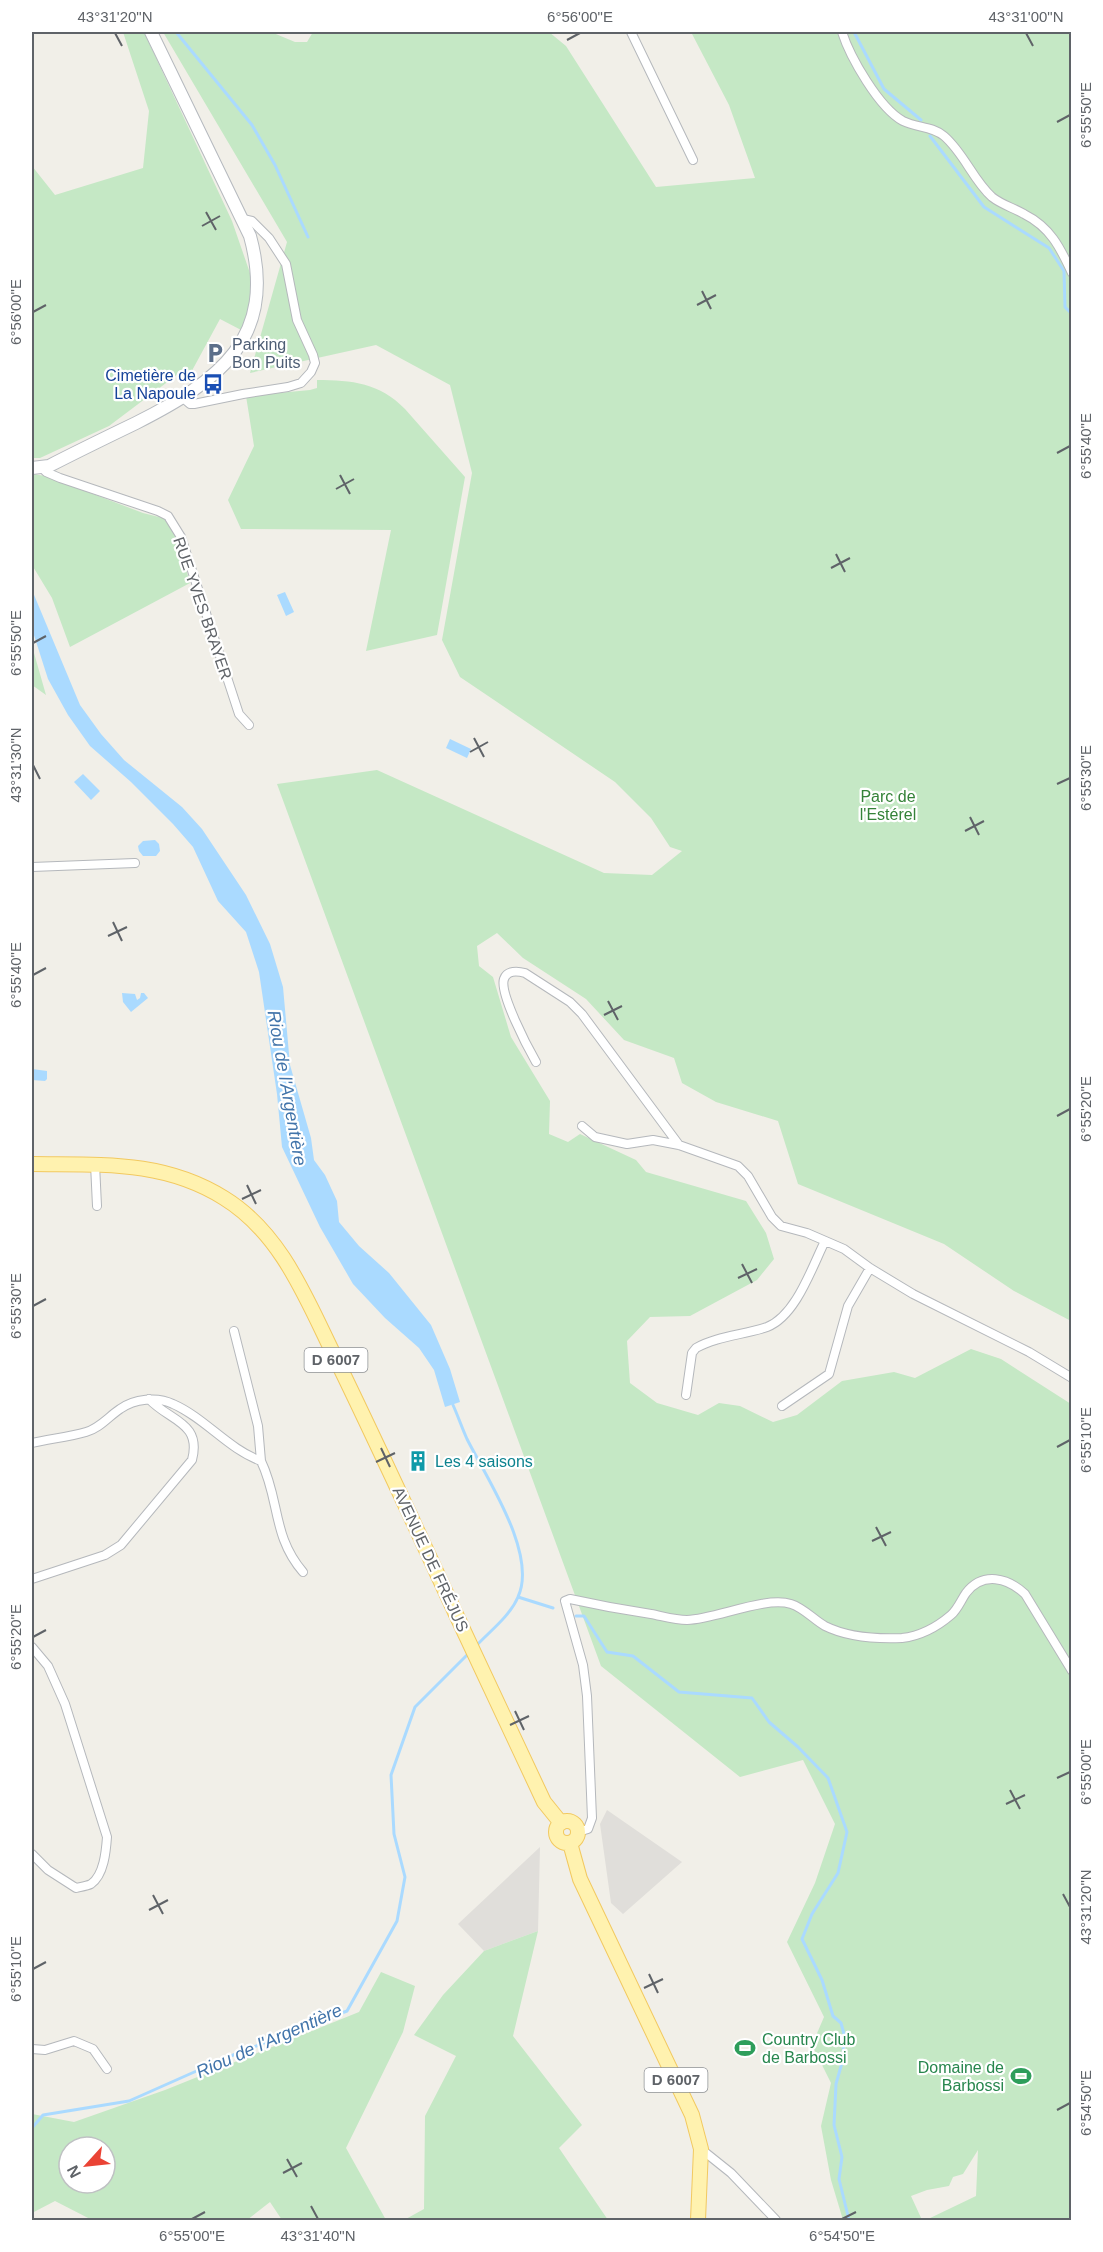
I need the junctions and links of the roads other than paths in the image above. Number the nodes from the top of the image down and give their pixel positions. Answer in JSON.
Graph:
{"nodes":[{"id":1,"x":151,"y":32,"type":"edge"},
{"id":2,"x":631,"y":32,"type":"edge"},
{"id":3,"x":842,"y":32,"type":"edge"},
{"id":4,"x":693,"y":160,"type":"dead end"},
{"id":5,"x":243,"y":219,"type":"junction"},
{"id":6,"x":1071,"y":273,"type":"edge"},
{"id":7,"x":183,"y":398,"type":"junction"},
{"id":8,"x":37,"y":468,"type":"edge"},
{"id":9,"x":181,"y":537,"type":"junction"},
{"id":10,"x":192,"y":538,"type":"dead end"},
{"id":11,"x":249,"y":725,"type":"dead end"},
{"id":12,"x":135,"y":863,"type":"dead end"},
{"id":13,"x":32,"y":867,"type":"edge"},
{"id":14,"x":536,"y":1062,"type":"dead end"},
{"id":15,"x":582,"y":1126,"type":"dead end"},
{"id":16,"x":679,"y":1145,"type":"junction"},
{"id":17,"x":32,"y":1164,"type":"edge"},
{"id":18,"x":95,"y":1164,"type":"junction"},
{"id":19,"x":97,"y":1206,"type":"dead end"},
{"id":20,"x":825,"y":1240,"type":"junction"},
{"id":21,"x":870,"y":1268,"type":"junction"},
{"id":22,"x":234,"y":1331,"type":"dead end"},
{"id":23,"x":1071,"y":1378,"type":"edge"},
{"id":24,"x":686,"y":1395,"type":"dead end"},
{"id":25,"x":149,"y":1399,"type":"junction"},
{"id":26,"x":782,"y":1406,"type":"dead end"},
{"id":27,"x":32,"y":1443,"type":"edge"},
{"id":28,"x":261,"y":1461,"type":"junction"},
{"id":29,"x":303,"y":1572,"type":"dead end"},
{"id":30,"x":32,"y":1579,"type":"edge"},
{"id":31,"x":32,"y":1647,"type":"edge"},
{"id":32,"x":1071,"y":1671,"type":"edge"},
{"id":33,"x":574,"y":1837,"type":"junction"},
{"id":34,"x":32,"y":1854,"type":"edge"},
{"id":35,"x":32,"y":2049,"type":"edge"},
{"id":36,"x":106,"y":2069,"type":"dead end"},
{"id":37,"x":701,"y":2149,"type":"junction"},
{"id":38,"x":698,"y":2220,"type":"edge"},
{"id":39,"x":776,"y":2220,"type":"edge"}],
"edges":[{"from":1,"to":5,"type":"main road"},
{"from":2,"to":4,"type":"street"},
{"from":3,"to":6,"type":"street"},
{"from":5,"to":7,"type":"main road"},
{"from":5,"to":7,"type":"street"},
{"from":7,"to":8,"type":"main road"},
{"from":8,"to":9,"type":"street","name":"RUE YVES BRAYER"},
{"from":9,"to":10,"type":"street"},
{"from":9,"to":11,"type":"street","name":"RUE YVES BRAYER"},
{"from":12,"to":13,"type":"street"},
{"from":14,"to":16,"type":"street"},
{"from":15,"to":16,"type":"street"},
{"from":16,"to":20,"type":"street"},
{"from":17,"to":18,"type":"main road","name":"AVENUE DE FRÉJUS","number":"D 6007"},
{"from":18,"to":19,"type":"street"},
{"from":18,"to":33,"type":"main road","name":"AVENUE DE FRÉJUS","number":"D 6007"},
{"from":20,"to":21,"type":"street"},
{"from":20,"to":24,"type":"street"},
{"from":21,"to":23,"type":"street"},
{"from":21,"to":26,"type":"street"},
{"from":22,"to":28,"type":"street"},
{"from":25,"to":27,"type":"street"},
{"from":25,"to":28,"type":"street"},
{"from":25,"to":30,"type":"street"},
{"from":28,"to":29,"type":"street"},
{"from":31,"to":34,"type":"street"},
{"from":32,"to":33,"type":"street"},
{"from":33,"to":37,"type":"main road","number":"D 6007"},
{"from":35,"to":36,"type":"street"},
{"from":37,"to":38,"type":"main road","number":"D 6007"},
{"from":37,"to":39,"type":"street"}]}
